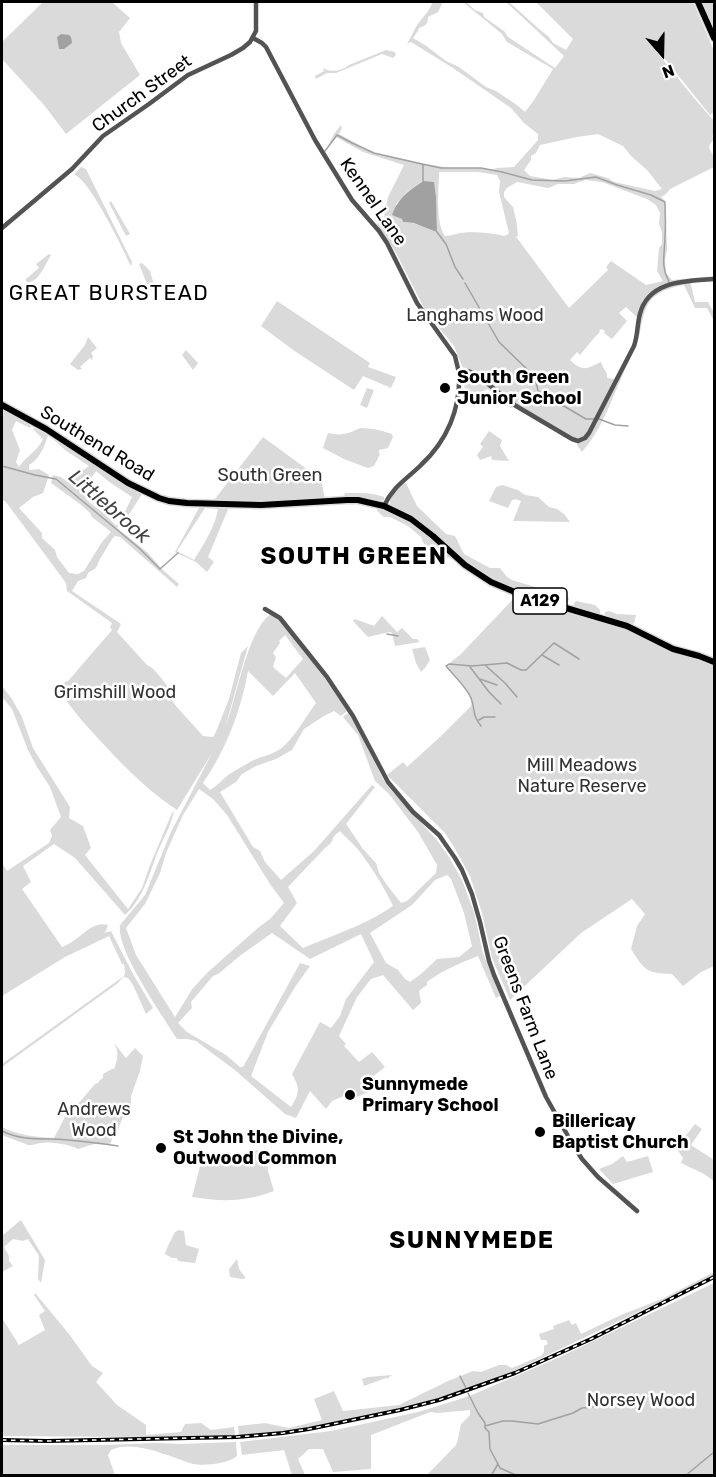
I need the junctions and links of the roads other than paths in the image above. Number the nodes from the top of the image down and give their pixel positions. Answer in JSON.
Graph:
{"nodes":[{"id":1,"x":256,"y":2,"type":"edge"},
{"id":2,"x":698,"y":2,"type":"edge"},
{"id":3,"x":253,"y":38,"type":"junction"},
{"id":4,"x":714,"y":38,"type":"edge"},
{"id":5,"x":2,"y":228,"type":"edge"},
{"id":6,"x":714,"y":279,"type":"edge"},
{"id":7,"x":459,"y":373,"type":"junction"},
{"id":8,"x":2,"y":405,"type":"edge"},
{"id":9,"x":384,"y":506,"type":"junction"},
{"id":10,"x":264,"y":609,"type":"dead end"},
{"id":11,"x":714,"y":662,"type":"edge"},
{"id":12,"x":637,"y":1211,"type":"dead end"}],
"edges":[{"from":1,"to":3,"type":"street"},
{"from":2,"to":4,"type":"main road"},
{"from":3,"to":5,"type":"street","name":"Church Street"},
{"from":3,"to":7,"type":"street","name":"Kennel Lane"},
{"from":6,"to":7,"type":"street"},
{"from":7,"to":9,"type":"street"},
{"from":8,"to":9,"type":"main road","name":"Southend Road","number":"A129"},
{"from":9,"to":11,"type":"main road","name":"Southend Road","number":"A129"},
{"from":10,"to":12,"type":"street","name":"Greens Farm Lane"}]}
